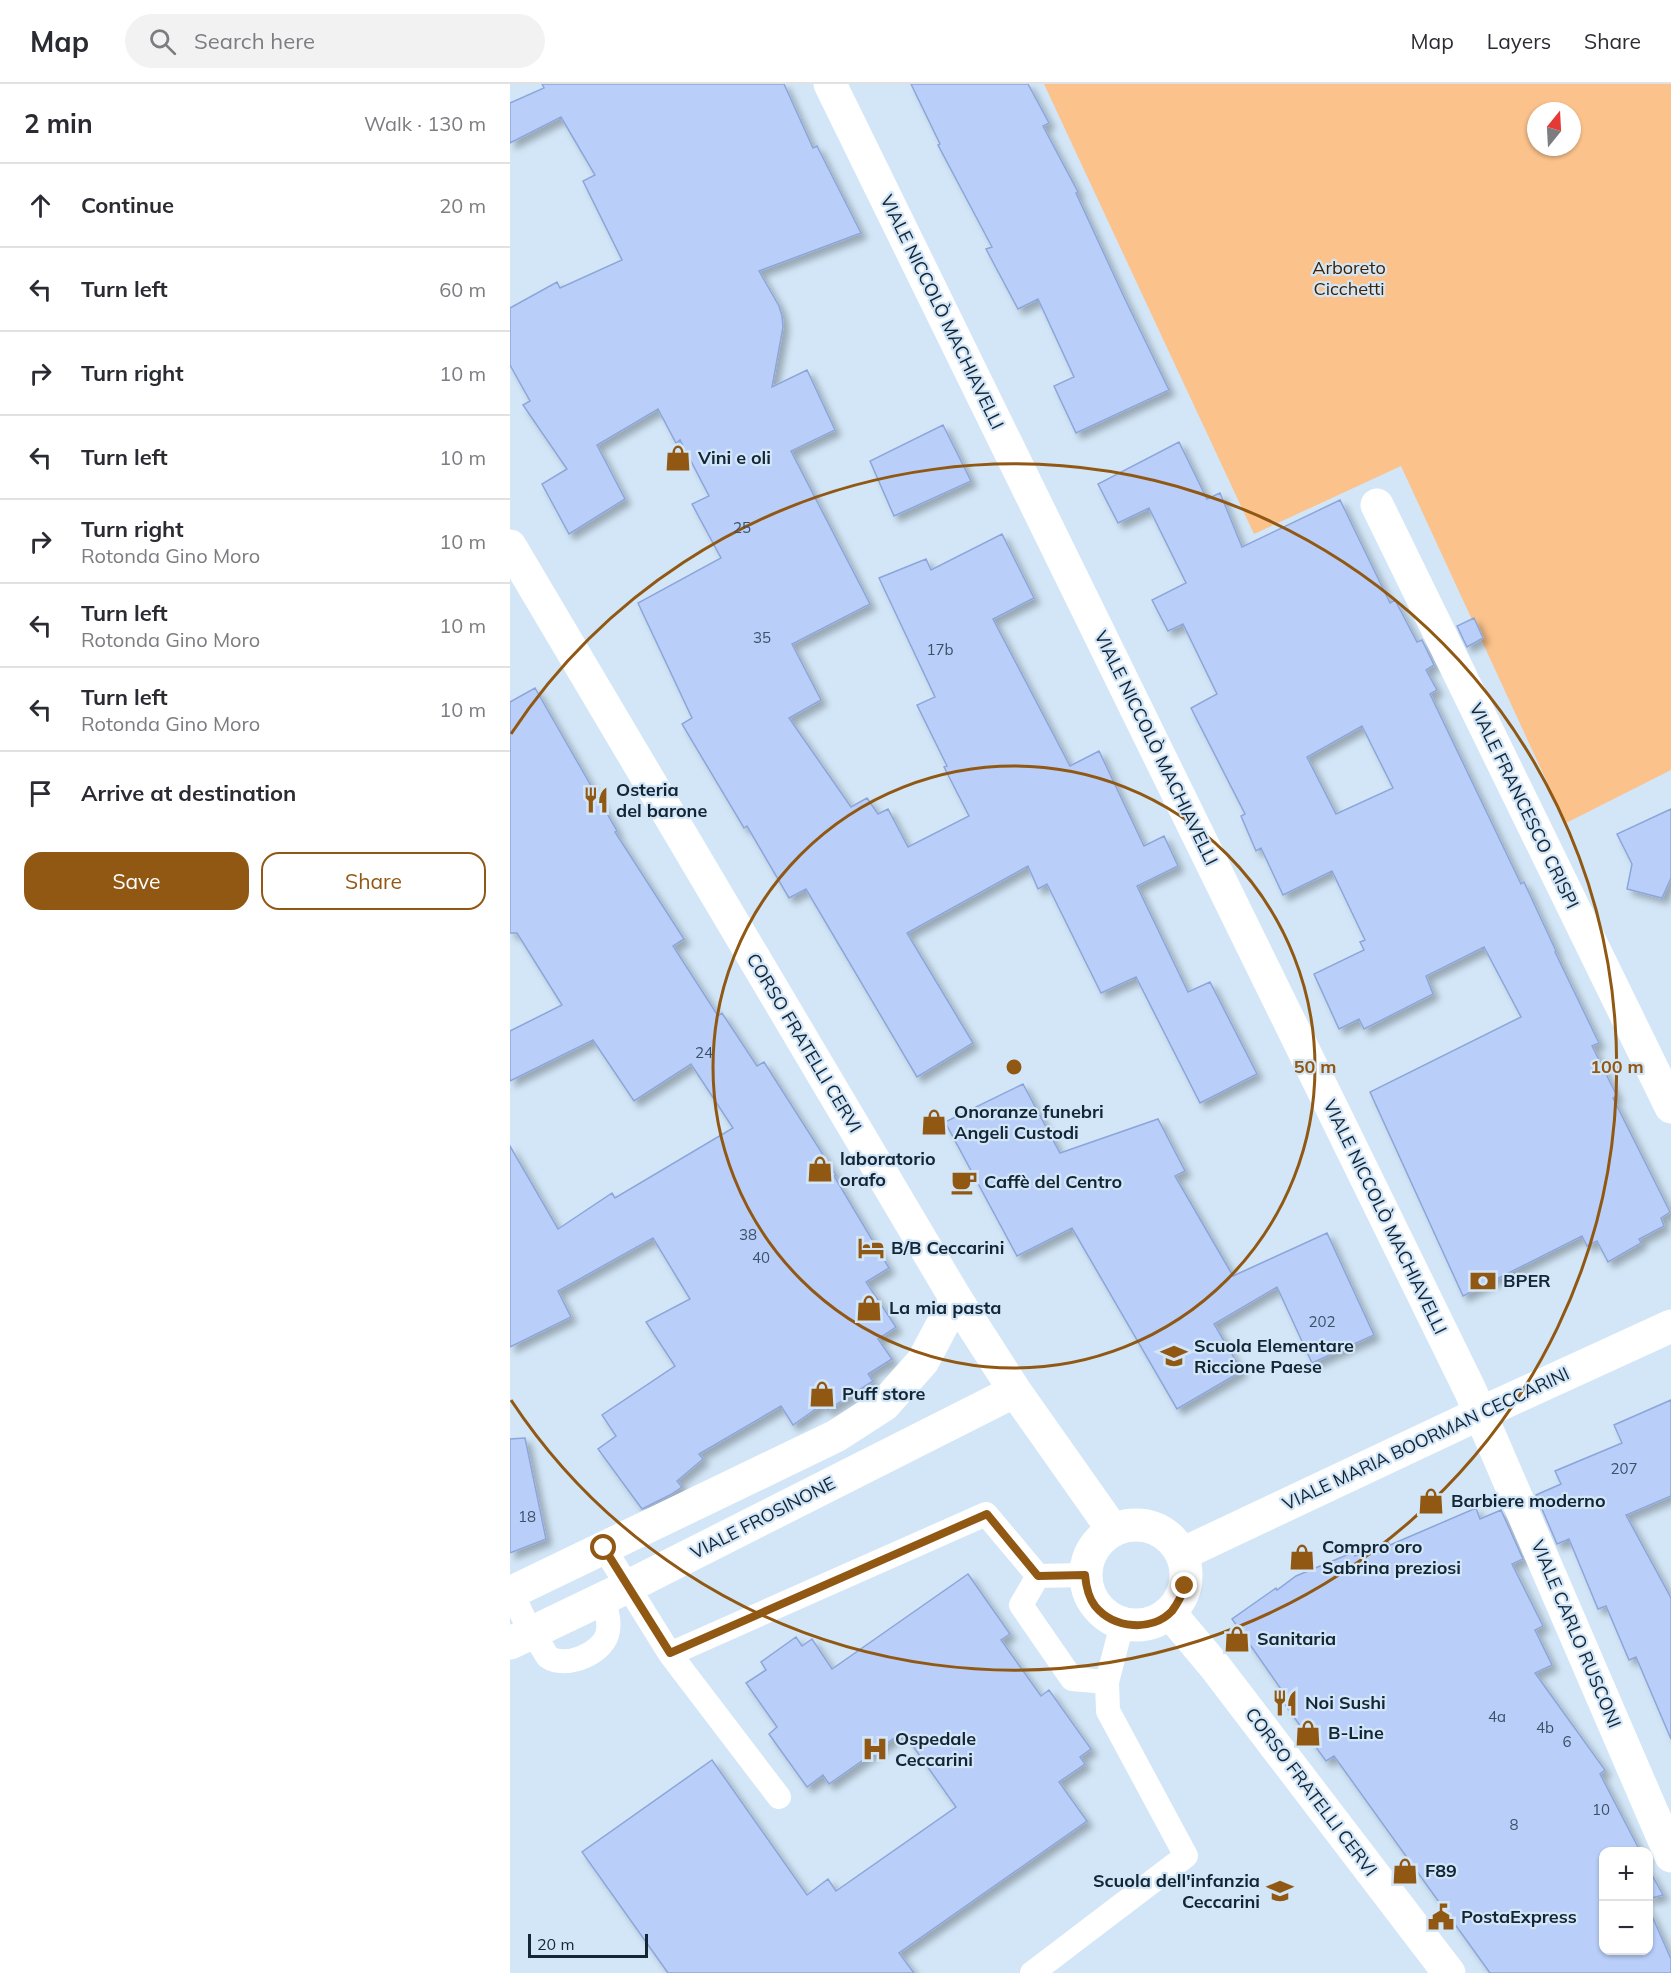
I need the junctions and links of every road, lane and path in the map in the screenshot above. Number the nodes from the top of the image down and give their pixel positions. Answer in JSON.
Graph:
{"nodes":[{"id":1,"x":830,"y":84,"type":"edge"},
{"id":2,"x":1377,"y":506,"type":"dead end"},
{"id":3,"x":510,"y":546,"type":"edge"},
{"id":4,"x":1671,"y":1107,"type":"edge"},
{"id":5,"x":956,"y":1299,"type":"junction"},
{"id":6,"x":1671,"y":1326,"type":"edge"},
{"id":7,"x":1015,"y":1391,"type":"junction"},
{"id":8,"x":1481,"y":1413,"type":"junction"},
{"id":9,"x":1113,"y":1530,"type":"junction"},
{"id":10,"x":604,"y":1548,"type":"junction"},
{"id":11,"x":1182,"y":1554,"type":"junction"},
{"id":12,"x":1085,"y":1575,"type":"junction"},
{"id":13,"x":1038,"y":1576,"type":"junction"},
{"id":14,"x":511,"y":1593,"type":"edge"},
{"id":15,"x":616,"y":1593,"type":"junction"},
{"id":16,"x":1170,"y":1612,"type":"junction"},
{"id":17,"x":1122,"y":1624,"type":"junction"},
{"id":18,"x":520,"y":1638,"type":"edge"},
{"id":19,"x":670,"y":1653,"type":"junction"},
{"id":20,"x":1107,"y":1682,"type":"junction"},
{"id":21,"x":778,"y":1797,"type":"dead end"},
{"id":22,"x":1671,"y":1856,"type":"edge"},
{"id":23,"x":1032,"y":1973,"type":"edge"},
{"id":24,"x":1449,"y":1973,"type":"edge"}],
"edges":[{"from":1,"to":8,"type":"street","name":"VIALE NICCOLÒ MACHIAVELLI"},
{"from":2,"to":4,"type":"street","name":"VIALE FRANCESCO CRISPI"},
{"from":3,"to":5,"type":"street","name":"CORSO FRATELLI CERVI"},
{"from":5,"to":7,"type":"street","name":"CORSO FRATELLI CERVI"},
{"from":5,"to":10,"type":"street"},
{"from":6,"to":8,"type":"street","name":"VIALE MARIA BOORMAN CECCARINI"},
{"from":7,"to":9,"type":"street","name":"CORSO FRATELLI CERVI"},
{"from":7,"to":15,"type":"street","name":"VIALE FROSINONE"},
{"from":8,"to":11,"type":"street","name":"VIALE MARIA BOORMAN CECCARINI"},
{"from":8,"to":22,"type":"street","name":"VIALE CARLO RUSCONI"},
{"from":9,"to":11,"type":"street"},
{"from":9,"to":12,"type":"street"},
{"from":10,"to":14,"type":"street"},
{"from":10,"to":15,"type":"lane"},
{"from":11,"to":16,"type":"street"},
{"from":12,"to":13,"type":"lane"},
{"from":12,"to":17,"type":"street"},
{"from":13,"to":19,"type":"lane"},
{"from":13,"to":20,"type":"lane"},
{"from":14,"to":18,"type":"lane"},
{"from":15,"to":18,"type":"street","name":"VIALE FROSINONE"},
{"from":15,"to":18,"type":"lane"},
{"from":15,"to":19,"type":"lane"},
{"from":16,"to":17,"type":"street"},
{"from":16,"to":24,"type":"street","name":"CORSO FRATELLI CERVI"},
{"from":17,"to":20,"type":"lane"},
{"from":19,"to":21,"type":"lane"},
{"from":20,"to":23,"type":"lane"}]}
